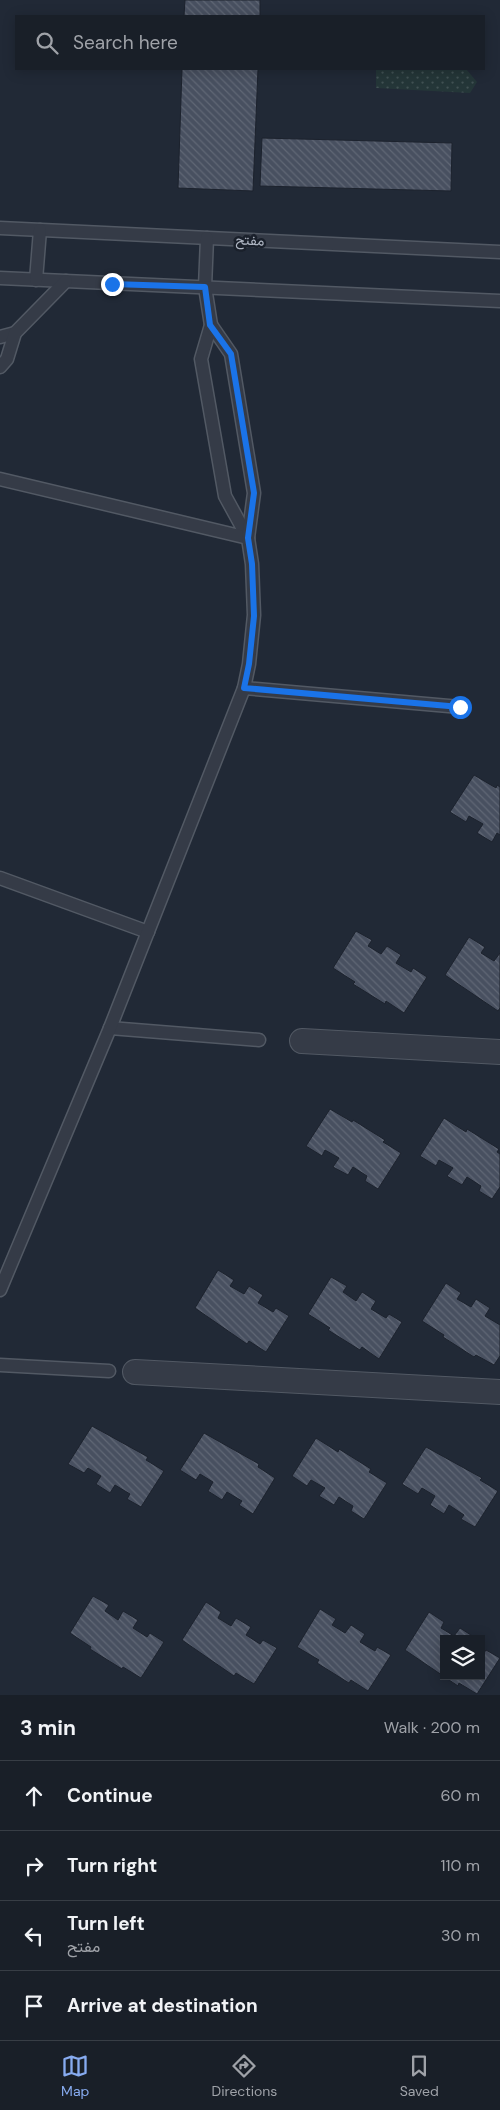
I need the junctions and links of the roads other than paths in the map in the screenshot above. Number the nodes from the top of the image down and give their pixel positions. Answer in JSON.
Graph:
{"nodes":[{"id":1,"x":0,"y":228,"type":"edge"},
{"id":2,"x":40,"y":230,"type":"junction"},
{"id":3,"x":207,"y":238,"type":"junction"},
{"id":4,"x":500,"y":252,"type":"edge"},
{"id":5,"x":0,"y":278,"type":"edge"},
{"id":6,"x":36,"y":280,"type":"junction"},
{"id":7,"x":66,"y":281,"type":"junction"},
{"id":8,"x":205,"y":287,"type":"junction"},
{"id":9,"x":500,"y":301,"type":"edge"},
{"id":10,"x":210,"y":325,"type":"junction"},
{"id":11,"x":15,"y":333,"type":"junction"},
{"id":12,"x":0,"y":338,"type":"edge"},
{"id":13,"x":0,"y":367,"type":"edge"},
{"id":14,"x":0,"y":479,"type":"edge"},
{"id":15,"x":248,"y":538,"type":"junction"},
{"id":16,"x":244,"y":688,"type":"junction"},
{"id":17,"x":460,"y":707,"type":"dead end"},
{"id":18,"x":0,"y":878,"type":"edge"},
{"id":19,"x":148,"y":932,"type":"junction"},
{"id":20,"x":110,"y":1028,"type":"junction"},
{"id":21,"x":259,"y":1040,"type":"dead end"},
{"id":22,"x":302,"y":1041,"type":"dead end"},
{"id":23,"x":500,"y":1052,"type":"edge"},
{"id":24,"x":0,"y":1290,"type":"edge"},
{"id":25,"x":0,"y":1365,"type":"edge"},
{"id":26,"x":109,"y":1371,"type":"dead end"},
{"id":27,"x":135,"y":1372,"type":"dead end"},
{"id":28,"x":500,"y":1392,"type":"edge"}],
"edges":[{"from":1,"to":2,"type":"lane","name":"مفتح"},
{"from":2,"to":3,"type":"lane","name":"مفتح"},
{"from":2,"to":6,"type":"lane"},
{"from":3,"to":4,"type":"lane","name":"مفتح"},
{"from":3,"to":8,"type":"lane"},
{"from":5,"to":6,"type":"lane"},
{"from":6,"to":7,"type":"lane"},
{"from":7,"to":8,"type":"lane"},
{"from":7,"to":11,"type":"lane"},
{"from":8,"to":9,"type":"lane"},
{"from":8,"to":10,"type":"lane"},
{"from":10,"to":15,"type":"lane"},
{"from":10,"to":15,"type":"lane"},
{"from":11,"to":12,"type":"lane"},
{"from":11,"to":13,"type":"lane"},
{"from":14,"to":15,"type":"lane"},
{"from":15,"to":16,"type":"lane"},
{"from":16,"to":17,"type":"lane"},
{"from":16,"to":19,"type":"lane"},
{"from":18,"to":19,"type":"lane"},
{"from":19,"to":20,"type":"lane"},
{"from":20,"to":21,"type":"lane"},
{"from":20,"to":24,"type":"lane"},
{"from":22,"to":23,"type":"street"},
{"from":25,"to":26,"type":"lane"},
{"from":27,"to":28,"type":"street"}]}
